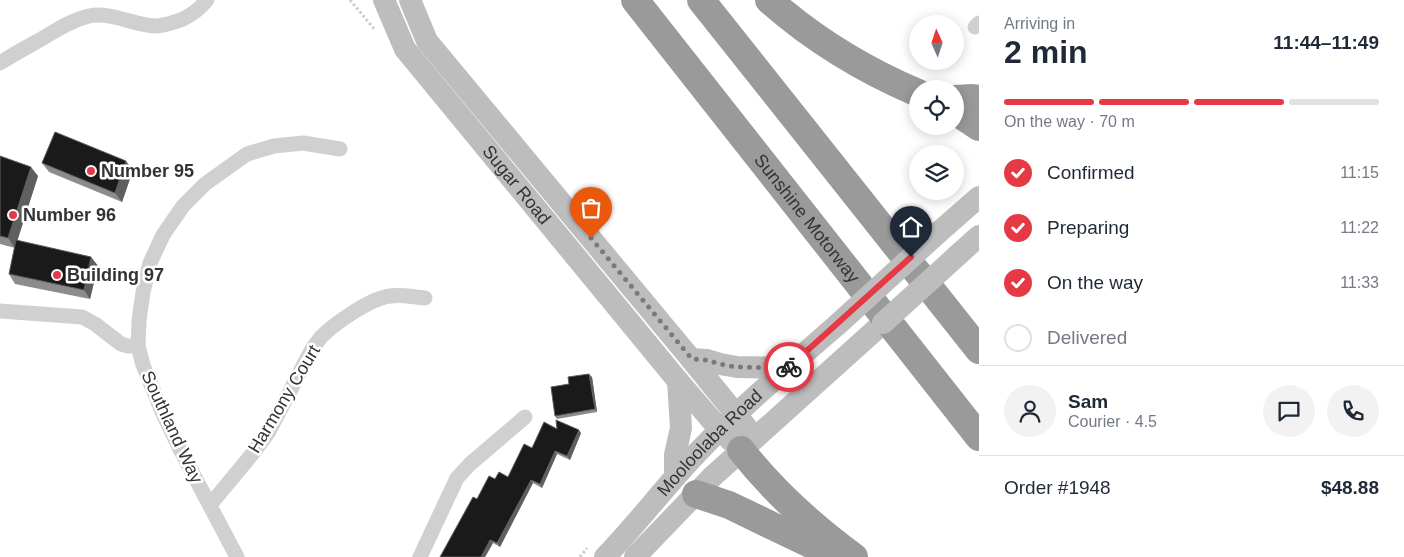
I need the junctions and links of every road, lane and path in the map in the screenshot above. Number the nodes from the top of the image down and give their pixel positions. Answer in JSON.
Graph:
{"nodes":[{"id":1,"x":206,"y":0,"type":"edge"},
{"id":2,"x":350,"y":0,"type":"edge"},
{"id":3,"x":384,"y":0,"type":"edge"},
{"id":4,"x":410,"y":0,"type":"edge"},
{"id":5,"x":634,"y":0,"type":"edge"},
{"id":6,"x":702,"y":0,"type":"edge"},
{"id":7,"x":769,"y":0,"type":"edge"},
{"id":8,"x":376,"y":32,"type":"dead end"},
{"id":9,"x":0,"y":63,"type":"edge"},
{"id":10,"x":909,"y":90,"type":"edge"},
{"id":11,"x":964,"y":98,"type":"edge"},
{"id":12,"x":979,"y":99,"type":"edge"},
{"id":13,"x":964,"y":117,"type":"edge"},
{"id":14,"x":979,"y":127,"type":"edge"},
{"id":15,"x":340,"y":149,"type":"dead end"},
{"id":16,"x":979,"y":197,"type":"edge"},
{"id":17,"x":979,"y":236,"type":"edge"},
{"id":18,"x":425,"y":298,"type":"dead end"},
{"id":19,"x":0,"y":311,"type":"edge"},
{"id":20,"x":138,"y":346,"type":"junction"},
{"id":21,"x":979,"y":350,"type":"edge"},
{"id":22,"x":692,"y":359,"type":"junction"},
{"id":23,"x":787,"y":368,"type":"junction"},
{"id":24,"x":678,"y":382,"type":"junction"},
{"id":25,"x":736,"y":414,"type":"junction"},
{"id":26,"x":525,"y":417,"type":"dead end"},
{"id":27,"x":720,"y":430,"type":"junction"},
{"id":28,"x":979,"y":437,"type":"edge"},
{"id":29,"x":748,"y":444,"type":"junction"},
{"id":30,"x":675,"y":477,"type":"junction"},
{"id":31,"x":696,"y":494,"type":"junction"},
{"id":32,"x":210,"y":505,"type":"junction"},
{"id":33,"x":598,"y":550,"type":"edge"},
{"id":34,"x":845,"y":550,"type":"edge"},
{"id":35,"x":237,"y":557,"type":"edge"},
{"id":36,"x":420,"y":557,"type":"edge"},
{"id":37,"x":580,"y":557,"type":"edge"},
{"id":38,"x":635,"y":557,"type":"edge"}],
"edges":[{"from":1,"to":9,"type":"street"},
{"from":2,"to":8,"type":"path"},
{"from":3,"to":24,"type":"main road","name":"Sugar Road"},
{"from":4,"to":22,"type":"main road","name":"Sugar Road"},
{"from":5,"to":28,"type":"highway","name":"Sunshine Motorway"},
{"from":6,"to":21,"type":"highway"},
{"from":7,"to":10,"type":"highway"},
{"from":11,"to":12,"type":"highway"},
{"from":13,"to":14,"type":"highway"},
{"from":15,"to":20,"type":"street","name":"Southland Way"},
{"from":16,"to":23,"type":"main road","name":"Mooloolaba Road","bridge":true},
{"from":17,"to":29,"type":"main road","name":"Mooloolaba Road","bridge":true},
{"from":18,"to":32,"type":"street","name":"Harmony Court"},
{"from":19,"to":20,"type":"street"},
{"from":20,"to":32,"type":"street","name":"Southland Way"},
{"from":22,"to":23,"type":"main road"},
{"from":22,"to":25,"type":"main road","name":"Sugar Road"},
{"from":23,"to":25,"type":"main road","name":"Mooloolaba Road"},
{"from":24,"to":27,"type":"main road","name":"Sugar Road"},
{"from":24,"to":30,"type":"main road"},
{"from":25,"to":27,"type":"main road","name":"Mooloolaba Road"},
{"from":25,"to":29,"type":"main road","name":"Sugar Road"},
{"from":26,"to":36,"type":"street"},
{"from":27,"to":29,"type":"main road","name":"Sugar Road"},
{"from":27,"to":30,"type":"main road","name":"Mooloolaba Road"},
{"from":29,"to":31,"type":"main road","name":"Mooloolaba Road"},
{"from":29,"to":34,"type":"highway"},
{"from":30,"to":33,"type":"main road","name":"Mooloolaba Road"},
{"from":31,"to":34,"type":"highway"},
{"from":31,"to":38,"type":"main road","name":"Mooloolaba Road"},
{"from":32,"to":35,"type":"street","name":"Southland Way"},
{"from":33,"to":37,"type":"path"}]}
